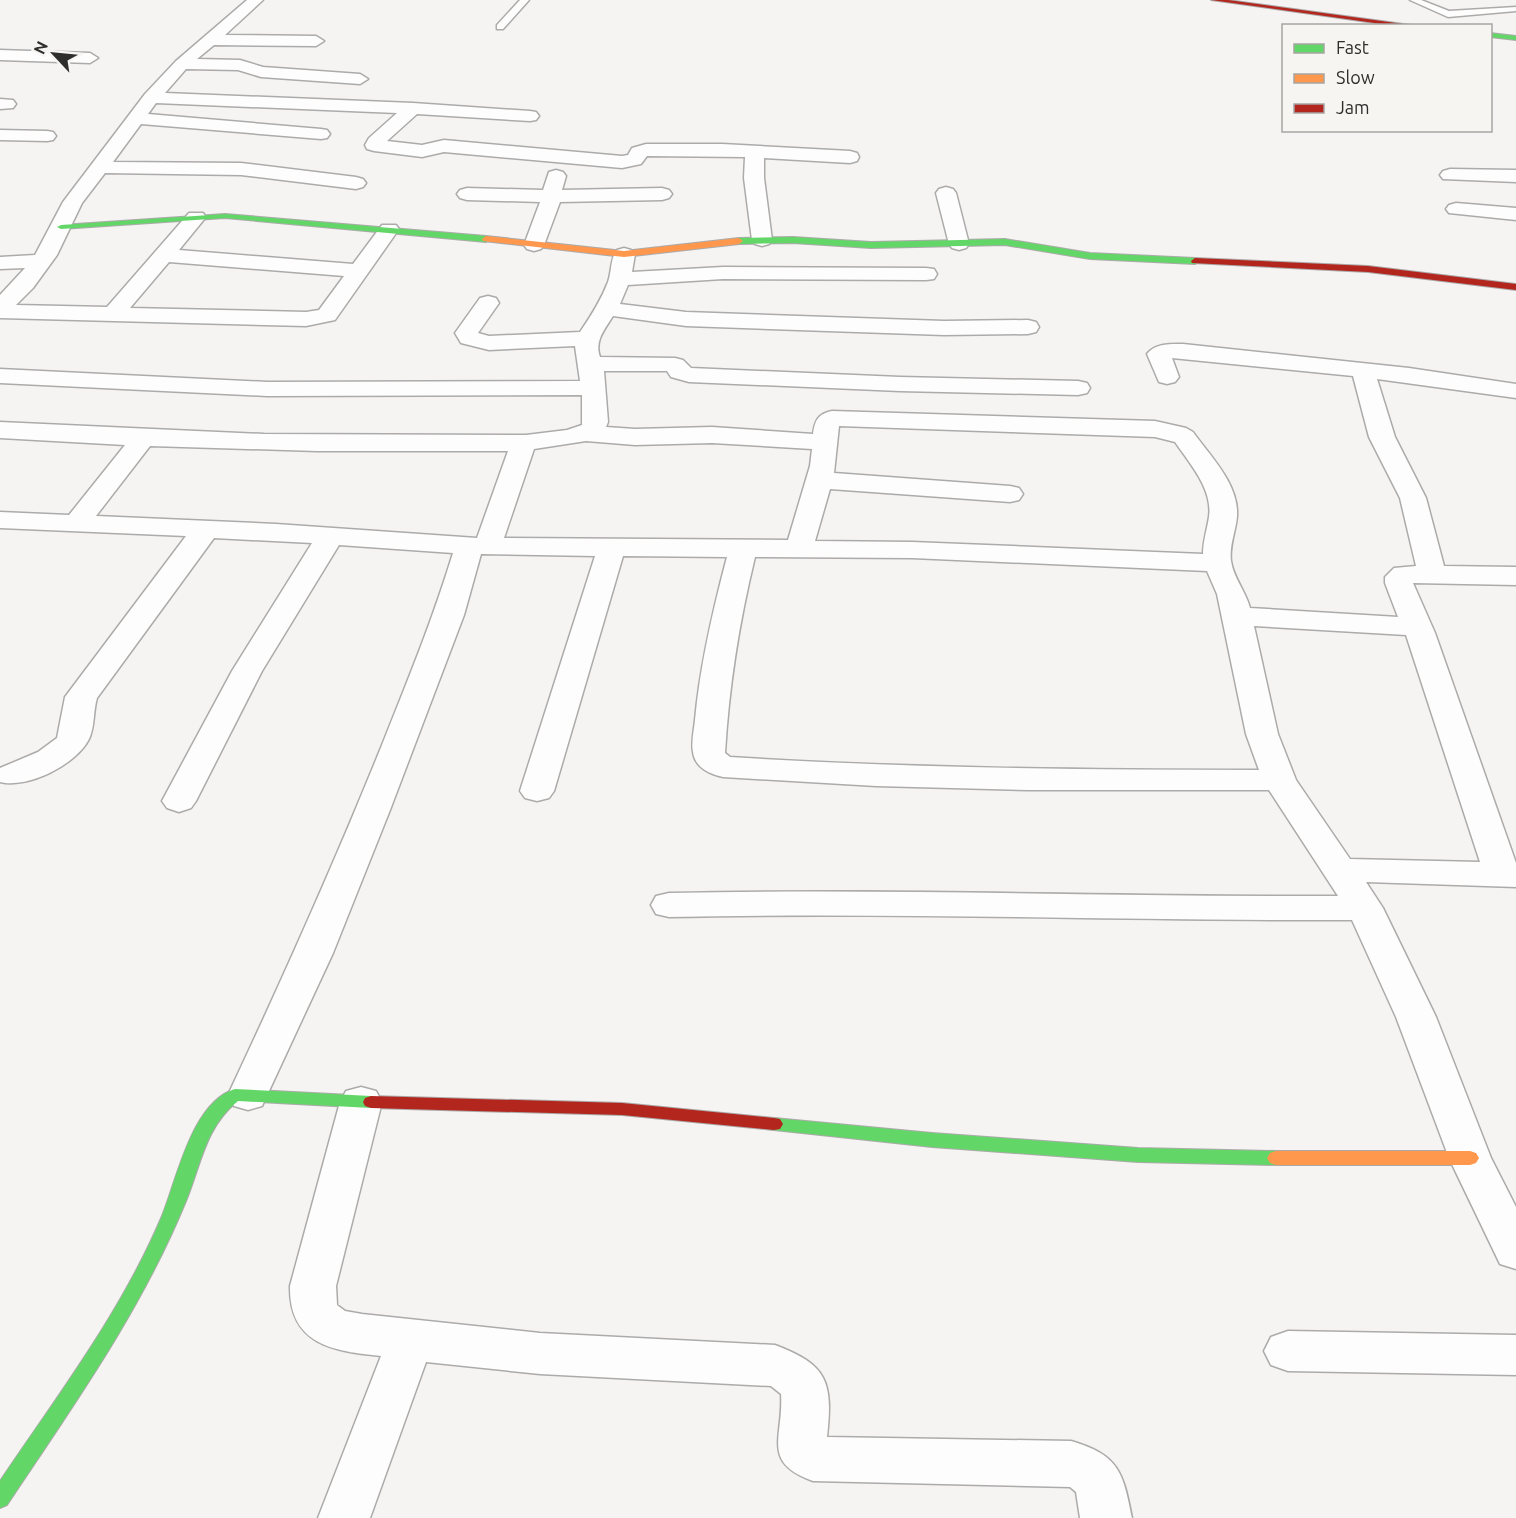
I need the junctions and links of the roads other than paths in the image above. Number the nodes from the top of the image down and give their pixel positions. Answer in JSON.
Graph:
{"nodes":[{"id":1,"x":256,"y":0,"type":"edge"},
{"id":2,"x":525,"y":0,"type":"edge"},
{"id":3,"x":1214,"y":0,"type":"edge"},
{"id":4,"x":1414,"y":0,"type":"edge"},
{"id":5,"x":1516,"y":9,"type":"edge"},
{"id":6,"x":1400,"y":24,"type":"edge"},
{"id":7,"x":500,"y":27,"type":"dead end"},
{"id":8,"x":1492,"y":35,"type":"edge"},
{"id":9,"x":1516,"y":38,"type":"edge"},
{"id":10,"x":210,"y":40,"type":"junction"},
{"id":11,"x":316,"y":41,"type":"dead end"},
{"id":12,"x":0,"y":56,"type":"edge"},
{"id":13,"x":90,"y":58,"type":"dead end"},
{"id":14,"x":182,"y":64,"type":"junction"},
{"id":15,"x":360,"y":79,"type":"dead end"},
{"id":16,"x":151,"y":98,"type":"junction"},
{"id":17,"x":413,"y":108,"type":"junction"},
{"id":18,"x":530,"y":116,"type":"dead end"},
{"id":19,"x":136,"y":118,"type":"junction"},
{"id":20,"x":321,"y":134,"type":"dead end"},
{"id":21,"x":0,"y":135,"type":"edge"},
{"id":22,"x":47,"y":136,"type":"dead end"},
{"id":23,"x":755,"y":152,"type":"junction"},
{"id":24,"x":850,"y":157,"type":"dead end"},
{"id":25,"x":560,"y":158,"type":"junction"},
{"id":26,"x":99,"y":167,"type":"junction"},
{"id":27,"x":1450,"y":175,"type":"dead end"},
{"id":28,"x":1516,"y":176,"type":"edge"},
{"id":29,"x":356,"y":183,"type":"dead end"},
{"id":30,"x":946,"y":193,"type":"dead end"},
{"id":31,"x":467,"y":194,"type":"dead end"},
{"id":32,"x":662,"y":194,"type":"dead end"},
{"id":33,"x":552,"y":196,"type":"junction"},
{"id":34,"x":1456,"y":209,"type":"dead end"},
{"id":35,"x":1516,"y":214,"type":"edge"},
{"id":36,"x":196,"y":217,"type":"junction"},
{"id":37,"x":61,"y":227,"type":"junction"},
{"id":38,"x":389,"y":229,"type":"junction"},
{"id":39,"x":762,"y":240,"type":"junction"},
{"id":40,"x":959,"y":244,"type":"junction"},
{"id":41,"x":534,"y":245,"type":"junction"},
{"id":42,"x":624,"y":254,"type":"junction"},
{"id":43,"x":164,"y":255,"type":"junction"},
{"id":44,"x":41,"y":261,"type":"junction"},
{"id":45,"x":0,"y":263,"type":"edge"},
{"id":46,"x":358,"y":271,"type":"junction"},
{"id":47,"x":926,"y":274,"type":"dead end"},
{"id":48,"x":620,"y":279,"type":"junction"},
{"id":49,"x":1516,"y":287,"type":"edge"},
{"id":50,"x":488,"y":303,"type":"dead end"},
{"id":51,"x":607,"y":309,"type":"junction"},
{"id":52,"x":0,"y":310,"type":"edge"},
{"id":53,"x":113,"y":314,"type":"junction"},
{"id":54,"x":1028,"y":327,"type":"dead end"},
{"id":55,"x":587,"y":339,"type":"junction"},
{"id":56,"x":1363,"y":371,"type":"junction"},
{"id":57,"x":0,"y":376,"type":"edge"},
{"id":58,"x":593,"y":376,"type":"junction"},
{"id":59,"x":1167,"y":377,"type":"dead end"},
{"id":60,"x":1078,"y":388,"type":"dead end"},
{"id":61,"x":1516,"y":390,"type":"edge"},
{"id":62,"x":0,"y":430,"type":"edge"},
{"id":63,"x":586,"y":433,"type":"junction"},
{"id":64,"x":143,"y":438,"type":"junction"},
{"id":65,"x":523,"y":442,"type":"junction"},
{"id":66,"x":826,"y":442,"type":"junction"},
{"id":67,"x":819,"y":480,"type":"junction"},
{"id":68,"x":1010,"y":494,"type":"dead end"},
{"id":69,"x":0,"y":520,"type":"edge"},
{"id":70,"x":75,"y":525,"type":"junction"},
{"id":71,"x":205,"y":530,"type":"junction"},
{"id":72,"x":330,"y":536,"type":"junction"},
{"id":73,"x":478,"y":547,"type":"junction"},
{"id":74,"x":611,"y":549,"type":"junction"},
{"id":75,"x":743,"y":549,"type":"junction"},
{"id":76,"x":799,"y":549,"type":"junction"},
{"id":77,"x":1217,"y":563,"type":"junction"},
{"id":78,"x":1432,"y":574,"type":"junction"},
{"id":79,"x":1516,"y":576,"type":"edge"},
{"id":80,"x":1236,"y":616,"type":"junction"},
{"id":81,"x":1418,"y":627,"type":"junction"},
{"id":82,"x":4,"y":779,"type":"edge"},
{"id":83,"x":1279,"y":780,"type":"junction"},
{"id":84,"x":537,"y":791,"type":"dead end"},
{"id":85,"x":179,"y":801,"type":"dead end"},
{"id":86,"x":1338,"y":870,"type":"junction"},
{"id":87,"x":1509,"y":875,"type":"edge"},
{"id":88,"x":669,"y":905,"type":"dead end"},
{"id":89,"x":1365,"y":908,"type":"junction"},
{"id":90,"x":248,"y":1095,"type":"junction"},
{"id":91,"x":361,"y":1102,"type":"junction"},
{"id":92,"x":1470,"y":1158,"type":"junction"},
{"id":93,"x":1516,"y":1251,"type":"edge"},
{"id":94,"x":411,"y":1340,"type":"junction"},
{"id":95,"x":1288,"y":1351,"type":"dead end"},
{"id":96,"x":1516,"y":1355,"type":"edge"},
{"id":97,"x":0,"y":1498,"type":"edge"},
{"id":98,"x":344,"y":1518,"type":"edge"},
{"id":99,"x":1106,"y":1518,"type":"edge"}],
"edges":[{"from":1,"to":10,"type":"street"},
{"from":2,"to":7,"type":"lane"},
{"from":3,"to":6,"type":"street"},
{"from":4,"to":5,"type":"lane"},
{"from":8,"to":9,"type":"street"},
{"from":10,"to":11,"type":"street"},
{"from":10,"to":14,"type":"street"},
{"from":12,"to":13,"type":"street"},
{"from":14,"to":15,"type":"street"},
{"from":14,"to":16,"type":"street"},
{"from":16,"to":17,"type":"street"},
{"from":16,"to":19,"type":"street"},
{"from":17,"to":18,"type":"street"},
{"from":17,"to":25,"type":"street"},
{"from":19,"to":20,"type":"street"},
{"from":19,"to":26,"type":"street"},
{"from":21,"to":22,"type":"street"},
{"from":23,"to":24,"type":"street"},
{"from":23,"to":25,"type":"street"},
{"from":23,"to":39,"type":"street"},
{"from":25,"to":33,"type":"street"},
{"from":26,"to":29,"type":"street"},
{"from":26,"to":37,"type":"street"},
{"from":27,"to":28,"type":"street"},
{"from":30,"to":40,"type":"street"},
{"from":31,"to":33,"type":"street"},
{"from":32,"to":33,"type":"street"},
{"from":33,"to":41,"type":"street"},
{"from":34,"to":35,"type":"street"},
{"from":36,"to":37,"type":"street"},
{"from":36,"to":38,"type":"street"},
{"from":36,"to":43,"type":"street"},
{"from":37,"to":44,"type":"street"},
{"from":38,"to":41,"type":"street"},
{"from":38,"to":46,"type":"street"},
{"from":39,"to":40,"type":"street"},
{"from":39,"to":42,"type":"street"},
{"from":40,"to":49,"type":"street"},
{"from":41,"to":42,"type":"street"},
{"from":42,"to":48,"type":"street"},
{"from":43,"to":46,"type":"street"},
{"from":43,"to":53,"type":"street"},
{"from":44,"to":45,"type":"street"},
{"from":44,"to":52,"type":"street"},
{"from":46,"to":53,"type":"street"},
{"from":47,"to":48,"type":"street"},
{"from":48,"to":51,"type":"street"},
{"from":50,"to":55,"type":"street"},
{"from":51,"to":54,"type":"street"},
{"from":51,"to":55,"type":"street"},
{"from":52,"to":53,"type":"street"},
{"from":55,"to":58,"type":"street"},
{"from":56,"to":59,"type":"street"},
{"from":56,"to":61,"type":"street"},
{"from":56,"to":78,"type":"street"},
{"from":57,"to":58,"type":"street"},
{"from":58,"to":60,"type":"street"},
{"from":58,"to":63,"type":"street"},
{"from":62,"to":64,"type":"street"},
{"from":63,"to":65,"type":"street"},
{"from":63,"to":66,"type":"street"},
{"from":64,"to":65,"type":"street"},
{"from":64,"to":70,"type":"street"},
{"from":65,"to":73,"type":"street"},
{"from":66,"to":67,"type":"street"},
{"from":66,"to":77,"type":"street"},
{"from":67,"to":68,"type":"street"},
{"from":67,"to":76,"type":"street"},
{"from":69,"to":70,"type":"street"},
{"from":70,"to":71,"type":"street"},
{"from":71,"to":72,"type":"street"},
{"from":71,"to":82,"type":"street"},
{"from":72,"to":73,"type":"street"},
{"from":72,"to":85,"type":"street"},
{"from":73,"to":74,"type":"street"},
{"from":73,"to":90,"type":"street"},
{"from":74,"to":75,"type":"street"},
{"from":74,"to":84,"type":"street"},
{"from":75,"to":76,"type":"street"},
{"from":75,"to":83,"type":"street"},
{"from":76,"to":77,"type":"street"},
{"from":77,"to":80,"type":"street"},
{"from":78,"to":79,"type":"street"},
{"from":78,"to":81,"type":"street"},
{"from":80,"to":81,"type":"street"},
{"from":80,"to":83,"type":"street"},
{"from":81,"to":87,"type":"street"},
{"from":83,"to":86,"type":"street"},
{"from":86,"to":87,"type":"street"},
{"from":86,"to":89,"type":"street"},
{"from":88,"to":89,"type":"street"},
{"from":89,"to":92,"type":"street"},
{"from":90,"to":91,"type":"street"},
{"from":90,"to":97,"type":"street"},
{"from":91,"to":92,"type":"street"},
{"from":91,"to":94,"type":"street"},
{"from":92,"to":93,"type":"street"},
{"from":94,"to":98,"type":"street"},
{"from":94,"to":99,"type":"street"},
{"from":95,"to":96,"type":"street"}]}
